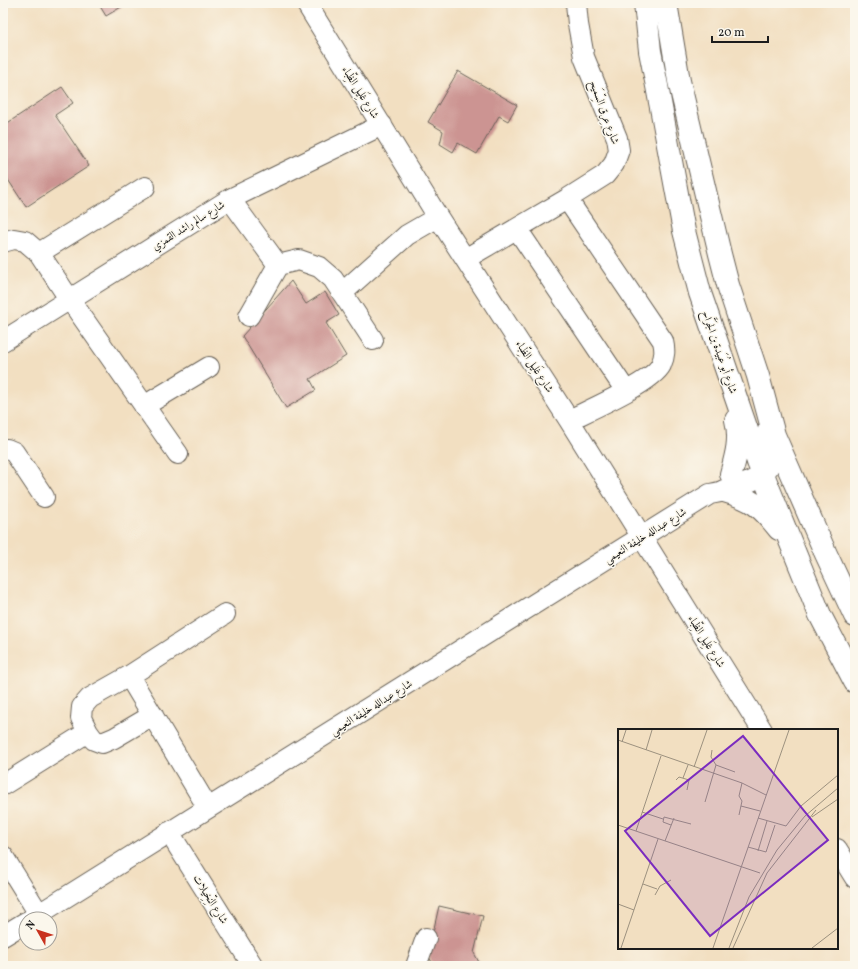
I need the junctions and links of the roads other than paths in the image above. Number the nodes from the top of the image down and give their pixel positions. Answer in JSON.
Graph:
{"nodes":[{"id":1,"x":306,"y":3,"type":"edge"},
{"id":2,"x":576,"y":3,"type":"edge"},
{"id":3,"x":645,"y":3,"type":"edge"},
{"id":4,"x":666,"y":3,"type":"edge"},
{"id":5,"x":676,"y":3,"type":"edge"},
{"id":6,"x":673,"y":49,"type":"junction"},
{"id":7,"x":382,"y":126,"type":"junction"},
{"id":8,"x":145,"y":186,"type":"dead end"},
{"id":9,"x":230,"y":199,"type":"junction"},
{"id":10,"x":567,"y":199,"type":"junction"},
{"id":11,"x":438,"y":217,"type":"junction"},
{"id":12,"x":517,"y":228,"type":"junction"},
{"id":13,"x":3,"y":242,"type":"edge"},
{"id":14,"x":39,"y":253,"type":"junction"},
{"id":15,"x":465,"y":259,"type":"junction"},
{"id":16,"x":278,"y":265,"type":"junction"},
{"id":17,"x":342,"y":293,"type":"junction"},
{"id":18,"x":70,"y":299,"type":"junction"},
{"id":19,"x":248,"y":316,"type":"dead end"},
{"id":20,"x":3,"y":340,"type":"edge"},
{"id":21,"x":373,"y":340,"type":"dead end"},
{"id":22,"x":209,"y":367,"type":"dead end"},
{"id":23,"x":728,"y":372,"type":"junction"},
{"id":24,"x":758,"y":376,"type":"junction"},
{"id":25,"x":626,"y":391,"type":"junction"},
{"id":26,"x":144,"y":406,"type":"junction"},
{"id":27,"x":569,"y":420,"type":"junction"},
{"id":28,"x":3,"y":449,"type":"edge"},
{"id":29,"x":178,"y":454,"type":"dead end"},
{"id":30,"x":764,"y":467,"type":"junction"},
{"id":31,"x":722,"y":486,"type":"junction"},
{"id":32,"x":44,"y":497,"type":"dead end"},
{"id":33,"x":642,"y":537,"type":"junction"},
{"id":34,"x":795,"y":554,"type":"junction"},
{"id":35,"x":826,"y":554,"type":"junction"},
{"id":36,"x":225,"y":614,"type":"dead end"},
{"id":37,"x":855,"y":616,"type":"edge"},
{"id":38,"x":128,"y":676,"type":"junction"},
{"id":39,"x":855,"y":682,"type":"edge"},
{"id":40,"x":153,"y":715,"type":"junction"},
{"id":41,"x":761,"y":729,"type":"edge"},
{"id":42,"x":88,"y":732,"type":"junction"},
{"id":43,"x":3,"y":785,"type":"edge"},
{"id":44,"x":208,"y":808,"type":"junction"},
{"id":45,"x":170,"y":832,"type":"junction"},
{"id":46,"x":838,"y":851,"type":"edge"},
{"id":47,"x":3,"y":856,"type":"edge"},
{"id":48,"x":855,"y":878,"type":"edge"},
{"id":49,"x":29,"y":911,"type":"edge"},
{"id":50,"x":43,"y":911,"type":"edge"},
{"id":51,"x":18,"y":927,"type":"edge"},
{"id":52,"x":3,"y":936,"type":"edge"},
{"id":53,"x":426,"y":938,"type":"dead end"},
{"id":54,"x":253,"y":966,"type":"edge"},
{"id":55,"x":416,"y":966,"type":"edge"}],
"edges":[{"from":1,"to":7,"type":"street","name":"شارع غَلِيل الظِّباء"},
{"from":2,"to":10,"type":"street","name":"شارع عِرق السِّمَيح"},
{"from":3,"to":23,"type":"main road","name":"شارع أبو عُبَيدة بن الجَرَّاح"},
{"from":4,"to":6,"type":"main road"},
{"from":5,"to":6,"type":"street"},
{"from":6,"to":24,"type":"main road"},
{"from":7,"to":9,"type":"street","name":"شارع سالم راشد القمزي"},
{"from":7,"to":11,"type":"street","name":"شارع غَلِيل الظِّباء"},
{"from":8,"to":14,"type":"street"},
{"from":9,"to":16,"type":"street"},
{"from":9,"to":18,"type":"street","name":"شارع سالم راشد القمزي"},
{"from":10,"to":12,"type":"street"},
{"from":10,"to":25,"type":"street"},
{"from":11,"to":15,"type":"street","name":"شارع غَلِيل الظِّباء"},
{"from":11,"to":17,"type":"street"},
{"from":12,"to":15,"type":"street"},
{"from":12,"to":25,"type":"street"},
{"from":13,"to":14,"type":"street"},
{"from":14,"to":18,"type":"street"},
{"from":15,"to":27,"type":"street","name":"شارع غَلِيل الظِّباء"},
{"from":16,"to":17,"type":"street"},
{"from":16,"to":19,"type":"street"},
{"from":17,"to":21,"type":"street"},
{"from":18,"to":20,"type":"street","name":"شارع سالم راشد القمزي"},
{"from":18,"to":26,"type":"street"},
{"from":22,"to":26,"type":"street"},
{"from":23,"to":30,"type":"main road","name":"شارع أبو عُبَيدة بن الجَرَّاح"},
{"from":23,"to":31,"type":"main road"},
{"from":24,"to":30,"type":"street"},
{"from":24,"to":35,"type":"main road"},
{"from":25,"to":27,"type":"street"},
{"from":26,"to":29,"type":"street"},
{"from":27,"to":33,"type":"street","name":"شارع غَلِيل الظِّباء"},
{"from":28,"to":32,"type":"street"},
{"from":30,"to":31,"type":"street","name":"شارع عبدالله خليفة النعيمي"},
{"from":30,"to":34,"type":"main road","name":"شارع أبو عُبَيدة بن الجَرَّاح"},
{"from":30,"to":35,"type":"street"},
{"from":31,"to":33,"type":"street","name":"شارع عبدالله خليفة النعيمي"},
{"from":31,"to":34,"type":"main road"},
{"from":33,"to":41,"type":"street","name":"شارع غَلِيل الظِّباء"},
{"from":33,"to":44,"type":"street","name":"شارع عبدالله خليفة النعيمي"},
{"from":34,"to":39,"type":"main road","name":"شارع أبو عُبَيدة بن الجَرَّاح"},
{"from":35,"to":37,"type":"main road"},
{"from":36,"to":38,"type":"street"},
{"from":38,"to":40,"type":"street"},
{"from":38,"to":42,"type":"street"},
{"from":40,"to":42,"type":"street"},
{"from":40,"to":44,"type":"street"},
{"from":42,"to":43,"type":"street"},
{"from":44,"to":45,"type":"street","name":"شارع عبدالله خليفة النعيمي"},
{"from":45,"to":50,"type":"street","name":"شارع عبدالله خليفة النعيمي"},
{"from":45,"to":54,"type":"street","name":"شارع النِّخِيلات"},
{"from":46,"to":48,"type":"street"},
{"from":47,"to":49,"type":"street"},
{"from":51,"to":52,"type":"street","name":"شارع عبدالله خليفة النعيمي"},
{"from":53,"to":55,"type":"street"}]}
